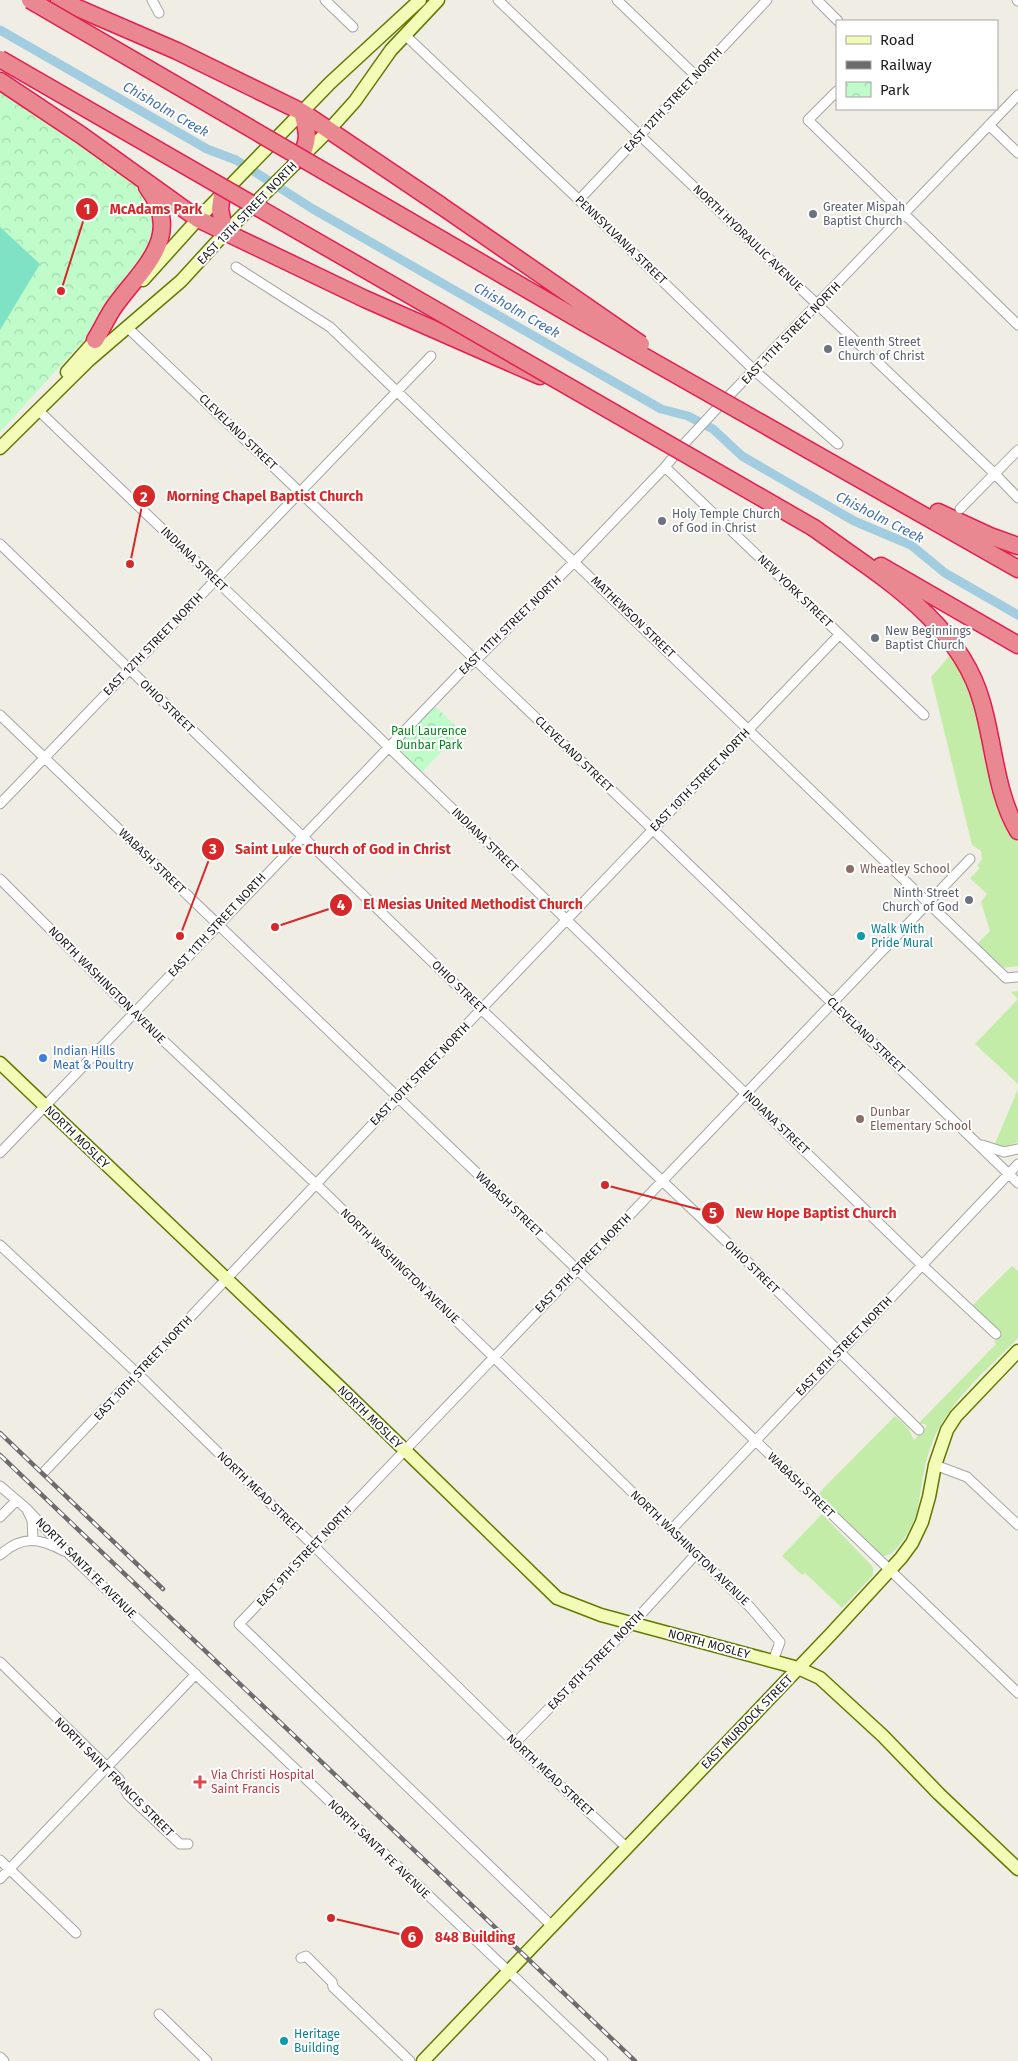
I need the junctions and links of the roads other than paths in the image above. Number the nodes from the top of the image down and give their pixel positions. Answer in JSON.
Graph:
{"nodes":[{"id":1,"x":30,"y":0,"type":"edge"},
{"id":2,"x":59,"y":0,"type":"edge"},
{"id":3,"x":152,"y":0,"type":"edge"},
{"id":4,"x":325,"y":0,"type":"edge"},
{"id":5,"x":420,"y":0,"type":"edge"},
{"id":6,"x":438,"y":0,"type":"edge"},
{"id":7,"x":498,"y":0,"type":"edge"},
{"id":8,"x":617,"y":0,"type":"edge"},
{"id":9,"x":767,"y":0,"type":"edge"},
{"id":10,"x":817,"y":0,"type":"edge"},
{"id":11,"x":159,"y":13,"type":"dead end"},
{"id":12,"x":837,"y":20,"type":"edge"},
{"id":13,"x":353,"y":28,"type":"dead end"},
{"id":14,"x":405,"y":35,"type":"junction"},
{"id":15,"x":0,"y":59,"type":"edge"},
{"id":16,"x":696,"y":76,"type":"junction"},
{"id":17,"x":0,"y":80,"type":"edge"},
{"id":18,"x":836,"y":92,"type":"edge"},
{"id":19,"x":1018,"y":95,"type":"edge"},
{"id":20,"x":302,"y":112,"type":"junction"},
{"id":21,"x":989,"y":125,"type":"junction"},
{"id":22,"x":329,"y":130,"type":"junction"},
{"id":23,"x":640,"y":135,"type":"junction"},
{"id":24,"x":1018,"y":153,"type":"edge"},
{"id":25,"x":300,"y":160,"type":"junction"},
{"id":26,"x":136,"y":174,"type":"junction"},
{"id":27,"x":222,"y":195,"type":"junction"},
{"id":28,"x":579,"y":200,"type":"junction"},
{"id":29,"x":905,"y":215,"type":"junction"},
{"id":30,"x":198,"y":219,"type":"junction"},
{"id":31,"x":225,"y":233,"type":"junction"},
{"id":32,"x":236,"y":267,"type":"dead end"},
{"id":33,"x":817,"y":305,"type":"junction"},
{"id":34,"x":1018,"y":325,"type":"edge"},
{"id":35,"x":128,"y":328,"type":"junction"},
{"id":36,"x":95,"y":340,"type":"junction"},
{"id":37,"x":431,"y":356,"type":"dead end"},
{"id":38,"x":755,"y":371,"type":"junction"},
{"id":39,"x":397,"y":391,"type":"junction"},
{"id":40,"x":38,"y":410,"type":"junction"},
{"id":41,"x":609,"y":411,"type":"junction"},
{"id":42,"x":740,"y":411,"type":"junction"},
{"id":43,"x":838,"y":444,"type":"dead end"},
{"id":44,"x":0,"y":448,"type":"edge"},
{"id":45,"x":1018,"y":450,"type":"edge"},
{"id":46,"x":823,"y":457,"type":"junction"},
{"id":47,"x":666,"y":467,"type":"junction"},
{"id":48,"x":995,"y":474,"type":"junction"},
{"id":49,"x":300,"y":491,"type":"junction"},
{"id":50,"x":1018,"y":498,"type":"edge"},
{"id":51,"x":960,"y":508,"type":"dead end"},
{"id":52,"x":814,"y":528,"type":"junction"},
{"id":53,"x":0,"y":544,"type":"edge"},
{"id":54,"x":1018,"y":546,"type":"edge"},
{"id":55,"x":575,"y":562,"type":"junction"},
{"id":56,"x":1018,"y":569,"type":"edge"},
{"id":57,"x":216,"y":580,"type":"junction"},
{"id":58,"x":839,"y":635,"type":"junction"},
{"id":59,"x":1018,"y":645,"type":"edge"},
{"id":60,"x":476,"y":660,"type":"junction"},
{"id":61,"x":129,"y":669,"type":"junction"},
{"id":62,"x":924,"y":715,"type":"dead end"},
{"id":63,"x":0,"y":716,"type":"edge"},
{"id":64,"x":749,"y":729,"type":"junction"},
{"id":65,"x":388,"y":746,"type":"junction"},
{"id":66,"x":44,"y":758,"type":"junction"},
{"id":67,"x":0,"y":804,"type":"edge"},
{"id":68,"x":653,"y":830,"type":"junction"},
{"id":69,"x":1018,"y":831,"type":"edge"},
{"id":70,"x":302,"y":836,"type":"junction"},
{"id":71,"x":970,"y":858,"type":"dead end"},
{"id":72,"x":0,"y":879,"type":"edge"},
{"id":73,"x":928,"y":902,"type":"junction"},
{"id":74,"x":567,"y":920,"type":"junction"},
{"id":75,"x":218,"y":924,"type":"junction"},
{"id":76,"x":1018,"y":977,"type":"edge"},
{"id":77,"x":832,"y":1002,"type":"junction"},
{"id":78,"x":482,"y":1009,"type":"junction"},
{"id":79,"x":134,"y":1013,"type":"junction"},
{"id":80,"x":0,"y":1063,"type":"edge"},
{"id":81,"x":746,"y":1092,"type":"junction"},
{"id":82,"x":399,"y":1096,"type":"junction"},
{"id":83,"x":45,"y":1106,"type":"junction"},
{"id":84,"x":978,"y":1144,"type":"junction"},
{"id":85,"x":1018,"y":1148,"type":"edge"},
{"id":86,"x":0,"y":1153,"type":"edge"},
{"id":87,"x":1018,"y":1164,"type":"edge"},
{"id":88,"x":1008,"y":1174,"type":"junction"},
{"id":89,"x":662,"y":1181,"type":"junction"},
{"id":90,"x":1018,"y":1183,"type":"edge"},
{"id":91,"x":316,"y":1184,"type":"junction"},
{"id":92,"x":0,"y":1245,"type":"edge"},
{"id":93,"x":922,"y":1265,"type":"junction"},
{"id":94,"x":577,"y":1270,"type":"junction"},
{"id":95,"x":227,"y":1279,"type":"junction"},
{"id":96,"x":996,"y":1334,"type":"dead end"},
{"id":97,"x":1018,"y":1351,"type":"edge"},
{"id":98,"x":839,"y":1352,"type":"junction"},
{"id":99,"x":493,"y":1357,"type":"junction"},
{"id":100,"x":138,"y":1374,"type":"junction"},
{"id":101,"x":919,"y":1430,"type":"dead end"},
{"id":102,"x":754,"y":1440,"type":"junction"},
{"id":103,"x":404,"y":1450,"type":"junction"},
{"id":104,"x":935,"y":1465,"type":"junction"},
{"id":105,"x":45,"y":1471,"type":"dead end"},
{"id":106,"x":0,"y":1486,"type":"edge"},
{"id":107,"x":16,"y":1501,"type":"junction"},
{"id":108,"x":27,"y":1509,"type":"junction"},
{"id":109,"x":0,"y":1517,"type":"edge"},
{"id":110,"x":1018,"y":1524,"type":"edge"},
{"id":111,"x":671,"y":1530,"type":"junction"},
{"id":112,"x":33,"y":1540,"type":"junction"},
{"id":113,"x":314,"y":1545,"type":"junction"},
{"id":114,"x":69,"y":1554,"type":"junction"},
{"id":115,"x":696,"y":1554,"type":"junction"},
{"id":116,"x":0,"y":1555,"type":"edge"},
{"id":117,"x":890,"y":1570,"type":"junction"},
{"id":118,"x":632,"y":1623,"type":"junction"},
{"id":119,"x":773,"y":1661,"type":"junction"},
{"id":120,"x":0,"y":1662,"type":"edge"},
{"id":121,"x":798,"y":1668,"type":"junction"},
{"id":122,"x":196,"y":1674,"type":"junction"},
{"id":123,"x":1018,"y":1692,"type":"edge"},
{"id":124,"x":515,"y":1743,"type":"junction"},
{"id":125,"x":106,"y":1767,"type":"junction"},
{"id":126,"x":188,"y":1844,"type":"dead end"},
{"id":127,"x":626,"y":1847,"type":"junction"},
{"id":128,"x":0,"y":1860,"type":"edge"},
{"id":129,"x":10,"y":1869,"type":"junction"},
{"id":130,"x":1018,"y":1870,"type":"edge"},
{"id":131,"x":0,"y":1879,"type":"edge"},
{"id":132,"x":552,"y":1926,"type":"junction"},
{"id":133,"x":76,"y":1933,"type":"dead end"},
{"id":134,"x":300,"y":1958,"type":"dead end"},
{"id":135,"x":508,"y":1972,"type":"junction"},
{"id":136,"x":159,"y":2014,"type":"dead end"},
{"id":137,"x":0,"y":2057,"type":"edge"},
{"id":138,"x":4,"y":2061,"type":"edge"},
{"id":139,"x":207,"y":2061,"type":"edge"},
{"id":140,"x":410,"y":2061,"type":"edge"},
{"id":141,"x":423,"y":2061,"type":"edge"},
{"id":142,"x":603,"y":2061,"type":"edge"}],
"edges":[{"from":1,"to":42,"type":"highway","bridge":true},
{"from":2,"to":20,"type":"highway"},
{"from":3,"to":11,"type":"street"},
{"from":4,"to":13,"type":"street"},
{"from":5,"to":20,"type":"street","name":"EAST 13TH STREET NORTH"},
{"from":6,"to":14,"type":"street","name":"EAST 13TH STREET NORTH"},
{"from":7,"to":23,"type":"street","name":"NORTH HYDRAULIC AVENUE"},
{"from":8,"to":16,"type":"street"},
{"from":9,"to":16,"type":"street","name":"EAST 12TH STREET NORTH"},
{"from":10,"to":12,"type":"street"},
{"from":14,"to":22,"type":"street","name":"EAST 13TH STREET NORTH"},
{"from":14,"to":28,"type":"street","name":"PENNSYLVANIA STREET"},
{"from":15,"to":41,"type":"highway","bridge":true},
{"from":16,"to":23,"type":"street","name":"EAST 12TH STREET NORTH"},
{"from":17,"to":26,"type":"highway"},
{"from":18,"to":29,"type":"street"},
{"from":19,"to":21,"type":"street","name":"EAST 11TH STREET NORTH"},
{"from":20,"to":22,"type":"highway"},
{"from":20,"to":25,"type":"highway"},
{"from":20,"to":27,"type":"street","name":"EAST 13TH STREET NORTH"},
{"from":21,"to":24,"type":"street"},
{"from":21,"to":29,"type":"street","name":"EAST 11TH STREET NORTH"},
{"from":22,"to":25,"type":"street","name":"EAST 13TH STREET NORTH"},
{"from":22,"to":42,"type":"highway","bridge":true},
{"from":23,"to":28,"type":"street","name":"EAST 12TH STREET NORTH"},
{"from":23,"to":33,"type":"street","name":"NORTH HYDRAULIC AVENUE"},
{"from":25,"to":31,"type":"street","name":"EAST 13TH STREET NORTH"},
{"from":26,"to":30,"type":"highway"},
{"from":26,"to":36,"type":"highway"},
{"from":27,"to":30,"type":"street","name":"EAST 13TH STREET NORTH"},
{"from":27,"to":31,"type":"highway"},
{"from":28,"to":38,"type":"street","name":"PENNSYLVANIA STREET"},
{"from":29,"to":33,"type":"street","name":"EAST 11TH STREET NORTH"},
{"from":29,"to":34,"type":"street"},
{"from":30,"to":31,"type":"highway"},
{"from":30,"to":36,"type":"street","name":"EAST 13TH STREET NORTH"},
{"from":31,"to":35,"type":"street","name":"EAST 13TH STREET NORTH"},
{"from":31,"to":41,"type":"highway","bridge":true},
{"from":32,"to":39,"type":"street","name":"MATHEWSON STREET"},
{"from":33,"to":38,"type":"street","name":"EAST 11TH STREET NORTH"},
{"from":33,"to":48,"type":"street","name":"NORTH HYDRAULIC AVENUE"},
{"from":35,"to":40,"type":"street","name":"EAST 13TH STREET NORTH"},
{"from":35,"to":49,"type":"street","name":"CLEVELAND STREET"},
{"from":36,"to":40,"type":"street","name":"EAST 13TH STREET NORTH"},
{"from":37,"to":39,"type":"street","name":"EAST 12TH STREET NORTH"},
{"from":38,"to":43,"type":"street","name":"PENNSYLVANIA STREET"},
{"from":38,"to":47,"type":"street","name":"EAST 11TH STREET NORTH"},
{"from":39,"to":49,"type":"street","name":"EAST 12TH STREET NORTH"},
{"from":39,"to":55,"type":"street","name":"MATHEWSON STREET"},
{"from":40,"to":44,"type":"street","name":"EAST 13TH STREET NORTH"},
{"from":40,"to":57,"type":"street","name":"INDIANA STREET"},
{"from":41,"to":52,"type":"highway","bridge":true},
{"from":42,"to":46,"type":"highway"},
{"from":45,"to":48,"type":"street"},
{"from":46,"to":54,"type":"highway"},
{"from":46,"to":56,"type":"highway"},
{"from":47,"to":55,"type":"street","name":"EAST 11TH STREET NORTH"},
{"from":47,"to":58,"type":"street","name":"NEW YORK STREET"},
{"from":48,"to":50,"type":"street","name":"NORTH HYDRAULIC AVENUE"},
{"from":48,"to":51,"type":"street"},
{"from":49,"to":57,"type":"street","name":"EAST 12TH STREET NORTH"},
{"from":49,"to":60,"type":"street","name":"CLEVELAND STREET"},
{"from":52,"to":59,"type":"highway"},
{"from":52,"to":69,"type":"highway"},
{"from":53,"to":61,"type":"street","name":"OHIO STREET"},
{"from":55,"to":60,"type":"street","name":"EAST 11TH STREET NORTH"},
{"from":55,"to":64,"type":"street","name":"MATHEWSON STREET"},
{"from":57,"to":61,"type":"street","name":"EAST 12TH STREET NORTH"},
{"from":57,"to":65,"type":"street","name":"INDIANA STREET"},
{"from":58,"to":62,"type":"street","name":"NEW YORK STREET"},
{"from":58,"to":64,"type":"street","name":"EAST 10TH STREET NORTH"},
{"from":60,"to":65,"type":"street","name":"EAST 11TH STREET NORTH"},
{"from":60,"to":68,"type":"street","name":"CLEVELAND STREET"},
{"from":61,"to":66,"type":"street","name":"EAST 12TH STREET NORTH"},
{"from":61,"to":70,"type":"street","name":"OHIO STREET"},
{"from":63,"to":66,"type":"street","name":"WABASH STREET"},
{"from":64,"to":68,"type":"street","name":"EAST 10TH STREET NORTH"},
{"from":64,"to":73,"type":"street","name":"MATHEWSON STREET"},
{"from":65,"to":70,"type":"street","name":"EAST 11TH STREET NORTH"},
{"from":65,"to":74,"type":"street","name":"INDIANA STREET"},
{"from":66,"to":67,"type":"street","name":"EAST 12TH STREET NORTH"},
{"from":66,"to":75,"type":"street","name":"WABASH STREET"},
{"from":68,"to":74,"type":"street","name":"EAST 10TH STREET NORTH"},
{"from":68,"to":77,"type":"street","name":"CLEVELAND STREET"},
{"from":70,"to":75,"type":"street","name":"EAST 11TH STREET NORTH"},
{"from":70,"to":78,"type":"street","name":"OHIO STREET"},
{"from":71,"to":73,"type":"street","name":"EAST 9TH STREET NORTH"},
{"from":72,"to":79,"type":"street","name":"NORTH WASHINGTON AVENUE"},
{"from":73,"to":76,"type":"street","name":"MATHEWSON STREET"},
{"from":73,"to":77,"type":"street","name":"EAST 9TH STREET NORTH"},
{"from":74,"to":78,"type":"street","name":"EAST 10TH STREET NORTH"},
{"from":74,"to":81,"type":"street","name":"INDIANA STREET"},
{"from":75,"to":79,"type":"street","name":"EAST 11TH STREET NORTH"},
{"from":75,"to":82,"type":"street","name":"WABASH STREET"},
{"from":77,"to":81,"type":"street","name":"EAST 9TH STREET NORTH"},
{"from":77,"to":84,"type":"street","name":"CLEVELAND STREET"},
{"from":78,"to":82,"type":"street","name":"EAST 10TH STREET NORTH"},
{"from":78,"to":89,"type":"street","name":"OHIO STREET"},
{"from":79,"to":83,"type":"street","name":"EAST 11TH STREET NORTH"},
{"from":79,"to":91,"type":"street","name":"NORTH WASHINGTON AVENUE"},
{"from":80,"to":83,"type":"street","name":"NORTH MOSLEY"},
{"from":81,"to":89,"type":"street","name":"EAST 9TH STREET NORTH"},
{"from":81,"to":93,"type":"street","name":"INDIANA STREET"},
{"from":82,"to":91,"type":"street","name":"EAST 10TH STREET NORTH"},
{"from":82,"to":94,"type":"street","name":"WABASH STREET"},
{"from":83,"to":86,"type":"street","name":"EAST 11TH STREET NORTH"},
{"from":83,"to":95,"type":"street","name":"NORTH MOSLEY"},
{"from":84,"to":85,"type":"street"},
{"from":84,"to":88,"type":"street","name":"CLEVELAND STREET"},
{"from":87,"to":88,"type":"street","name":"EAST 8TH STREET NORTH"},
{"from":88,"to":90,"type":"street","name":"CLEVELAND STREET"},
{"from":88,"to":93,"type":"street","name":"EAST 8TH STREET NORTH"},
{"from":89,"to":94,"type":"street","name":"EAST 9TH STREET NORTH"},
{"from":89,"to":98,"type":"street","name":"OHIO STREET"},
{"from":91,"to":95,"type":"street","name":"EAST 10TH STREET NORTH"},
{"from":91,"to":99,"type":"street","name":"NORTH WASHINGTON AVENUE"},
{"from":92,"to":100,"type":"street","name":"NORTH MEAD STREET"},
{"from":93,"to":96,"type":"street","name":"INDIANA STREET"},
{"from":93,"to":98,"type":"street","name":"EAST 8TH STREET NORTH"},
{"from":94,"to":99,"type":"street","name":"EAST 9TH STREET NORTH"},
{"from":94,"to":102,"type":"street","name":"WABASH STREET"},
{"from":95,"to":100,"type":"street","name":"EAST 10TH STREET NORTH"},
{"from":95,"to":103,"type":"street","name":"NORTH MOSLEY"},
{"from":97,"to":104,"type":"street","name":"EAST MURDOCK STREET"},
{"from":98,"to":101,"type":"street","name":"OHIO STREET"},
{"from":98,"to":102,"type":"street","name":"EAST 8TH STREET NORTH"},
{"from":99,"to":103,"type":"street","name":"EAST 9TH STREET NORTH"},
{"from":99,"to":111,"type":"street","name":"NORTH WASHINGTON AVENUE"},
{"from":100,"to":105,"type":"street","name":"EAST 10TH STREET NORTH"},
{"from":100,"to":113,"type":"street","name":"NORTH MEAD STREET"},
{"from":102,"to":111,"type":"street","name":"EAST 8TH STREET NORTH"},
{"from":102,"to":117,"type":"street","name":"WABASH STREET"},
{"from":103,"to":113,"type":"street","name":"EAST 9TH STREET NORTH"},
{"from":103,"to":118,"type":"street","name":"NORTH MOSLEY"},
{"from":104,"to":110,"type":"street"},
{"from":104,"to":117,"type":"street","name":"EAST MURDOCK STREET"},
{"from":106,"to":107,"type":"street","name":"NORTH SANTA FE AVENUE"},
{"from":107,"to":108,"type":"street","name":"NORTH SANTA FE AVENUE"},
{"from":107,"to":109,"type":"street"},
{"from":108,"to":112,"type":"street","name":"NORTH SANTA FE AVENUE"},
{"from":108,"to":114,"type":"street","name":"NORTH SANTA FE AVENUE"},
{"from":111,"to":115,"type":"street","name":"NORTH WASHINGTON AVENUE"},
{"from":112,"to":114,"type":"street"},
{"from":112,"to":116,"type":"street"},
{"from":113,"to":124,"type":"street","name":"NORTH MEAD STREET"},
{"from":113,"to":132,"type":"street","name":"EAST 9TH STREET NORTH"},
{"from":114,"to":122,"type":"street","name":"NORTH SANTA FE AVENUE"},
{"from":115,"to":118,"type":"street","name":"EAST 8TH STREET NORTH"},
{"from":115,"to":119,"type":"street","name":"NORTH WASHINGTON AVENUE"},
{"from":117,"to":121,"type":"street","name":"EAST MURDOCK STREET"},
{"from":117,"to":123,"type":"street","name":"WABASH STREET"},
{"from":118,"to":119,"type":"street","name":"NORTH MOSLEY"},
{"from":118,"to":124,"type":"street","name":"EAST 8TH STREET NORTH"},
{"from":119,"to":121,"type":"street","name":"NORTH MOSLEY"},
{"from":120,"to":125,"type":"street","name":"NORTH SAINT FRANCIS STREET"},
{"from":121,"to":127,"type":"street","name":"EAST MURDOCK STREET"},
{"from":121,"to":130,"type":"street"},
{"from":122,"to":125,"type":"street"},
{"from":122,"to":135,"type":"street","name":"NORTH SANTA FE AVENUE"},
{"from":124,"to":127,"type":"street","name":"NORTH MEAD STREET"},
{"from":125,"to":126,"type":"street","name":"NORTH SAINT FRANCIS STREET"},
{"from":125,"to":129,"type":"street"},
{"from":127,"to":132,"type":"street","name":"EAST MURDOCK STREET"},
{"from":128,"to":129,"type":"street"},
{"from":129,"to":131,"type":"street"},
{"from":129,"to":133,"type":"street"},
{"from":132,"to":135,"type":"street","name":"EAST MURDOCK STREET"},
{"from":134,"to":140,"type":"street"},
{"from":135,"to":141,"type":"street","name":"EAST MURDOCK STREET"},
{"from":135,"to":142,"type":"street","name":"NORTH SANTA FE AVENUE"},
{"from":136,"to":139,"type":"street"},
{"from":137,"to":138,"type":"street"}]}
